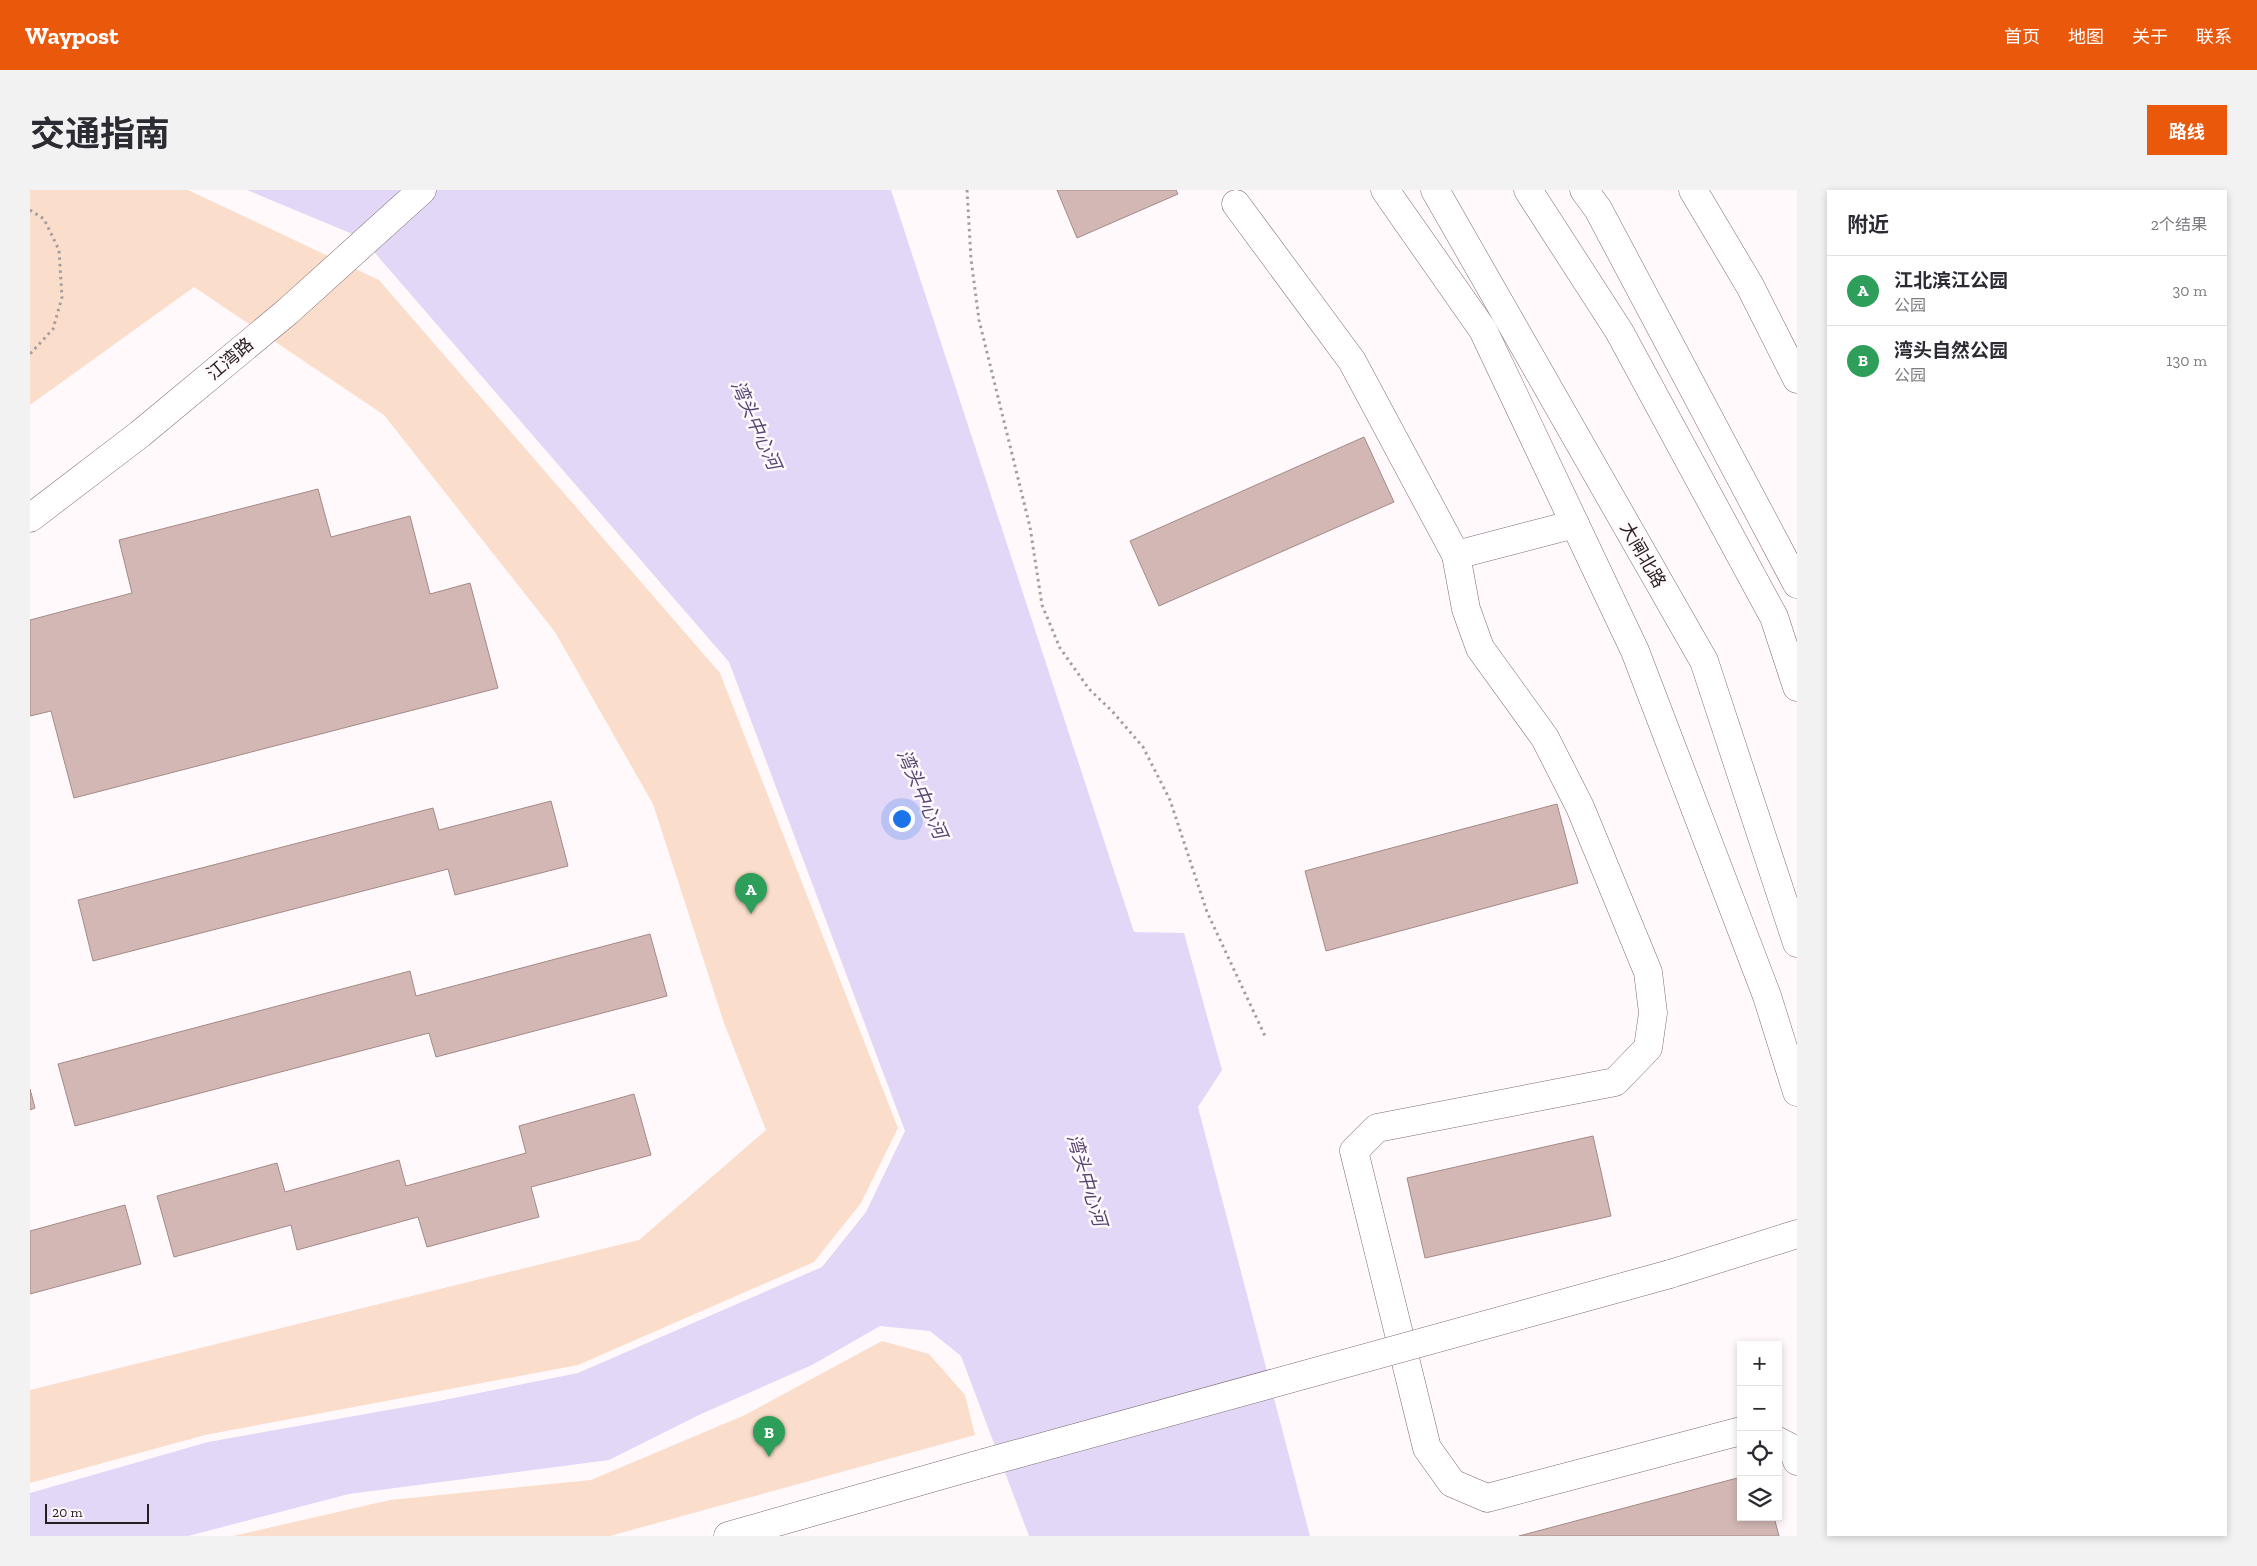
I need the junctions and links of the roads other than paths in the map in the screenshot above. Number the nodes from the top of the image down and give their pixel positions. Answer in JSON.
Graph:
{"nodes":[{"id":1,"x":422,"y":190,"type":"edge"},
{"id":2,"x":1385,"y":190,"type":"edge"},
{"id":3,"x":1435,"y":190,"type":"edge"},
{"id":4,"x":1528,"y":190,"type":"edge"},
{"id":5,"x":1584,"y":190,"type":"edge"},
{"id":6,"x":1694,"y":190,"type":"edge"},
{"id":7,"x":1236,"y":204,"type":"dead end"},
{"id":8,"x":1797,"y":379,"type":"edge"},
{"id":9,"x":30,"y":518,"type":"edge"},
{"id":10,"x":1575,"y":524,"type":"junction"},
{"id":11,"x":1456,"y":555,"type":"junction"},
{"id":12,"x":1797,"y":584,"type":"edge"},
{"id":13,"x":1797,"y":687,"type":"edge"},
{"id":14,"x":1797,"y":943,"type":"edge"},
{"id":15,"x":1797,"y":1092,"type":"edge"},
{"id":16,"x":1797,"y":1234,"type":"edge"},
{"id":17,"x":1737,"y":1432,"type":"edge"},
{"id":18,"x":1782,"y":1443,"type":"edge"},
{"id":19,"x":1797,"y":1461,"type":"edge"},
{"id":20,"x":728,"y":1536,"type":"edge"}],
"edges":[{"from":1,"to":9,"type":"street","name":"江湾路"},
{"from":2,"to":10,"type":"street"},
{"from":3,"to":14,"type":"street","name":"大闸北路"},
{"from":4,"to":13,"type":"street"},
{"from":5,"to":12,"type":"street"},
{"from":6,"to":8,"type":"street"},
{"from":7,"to":11,"type":"street"},
{"from":10,"to":11,"type":"street"},
{"from":10,"to":15,"type":"street"},
{"from":11,"to":17,"type":"street"},
{"from":16,"to":20,"type":"street","bridge":true},
{"from":18,"to":19,"type":"street"}]}
